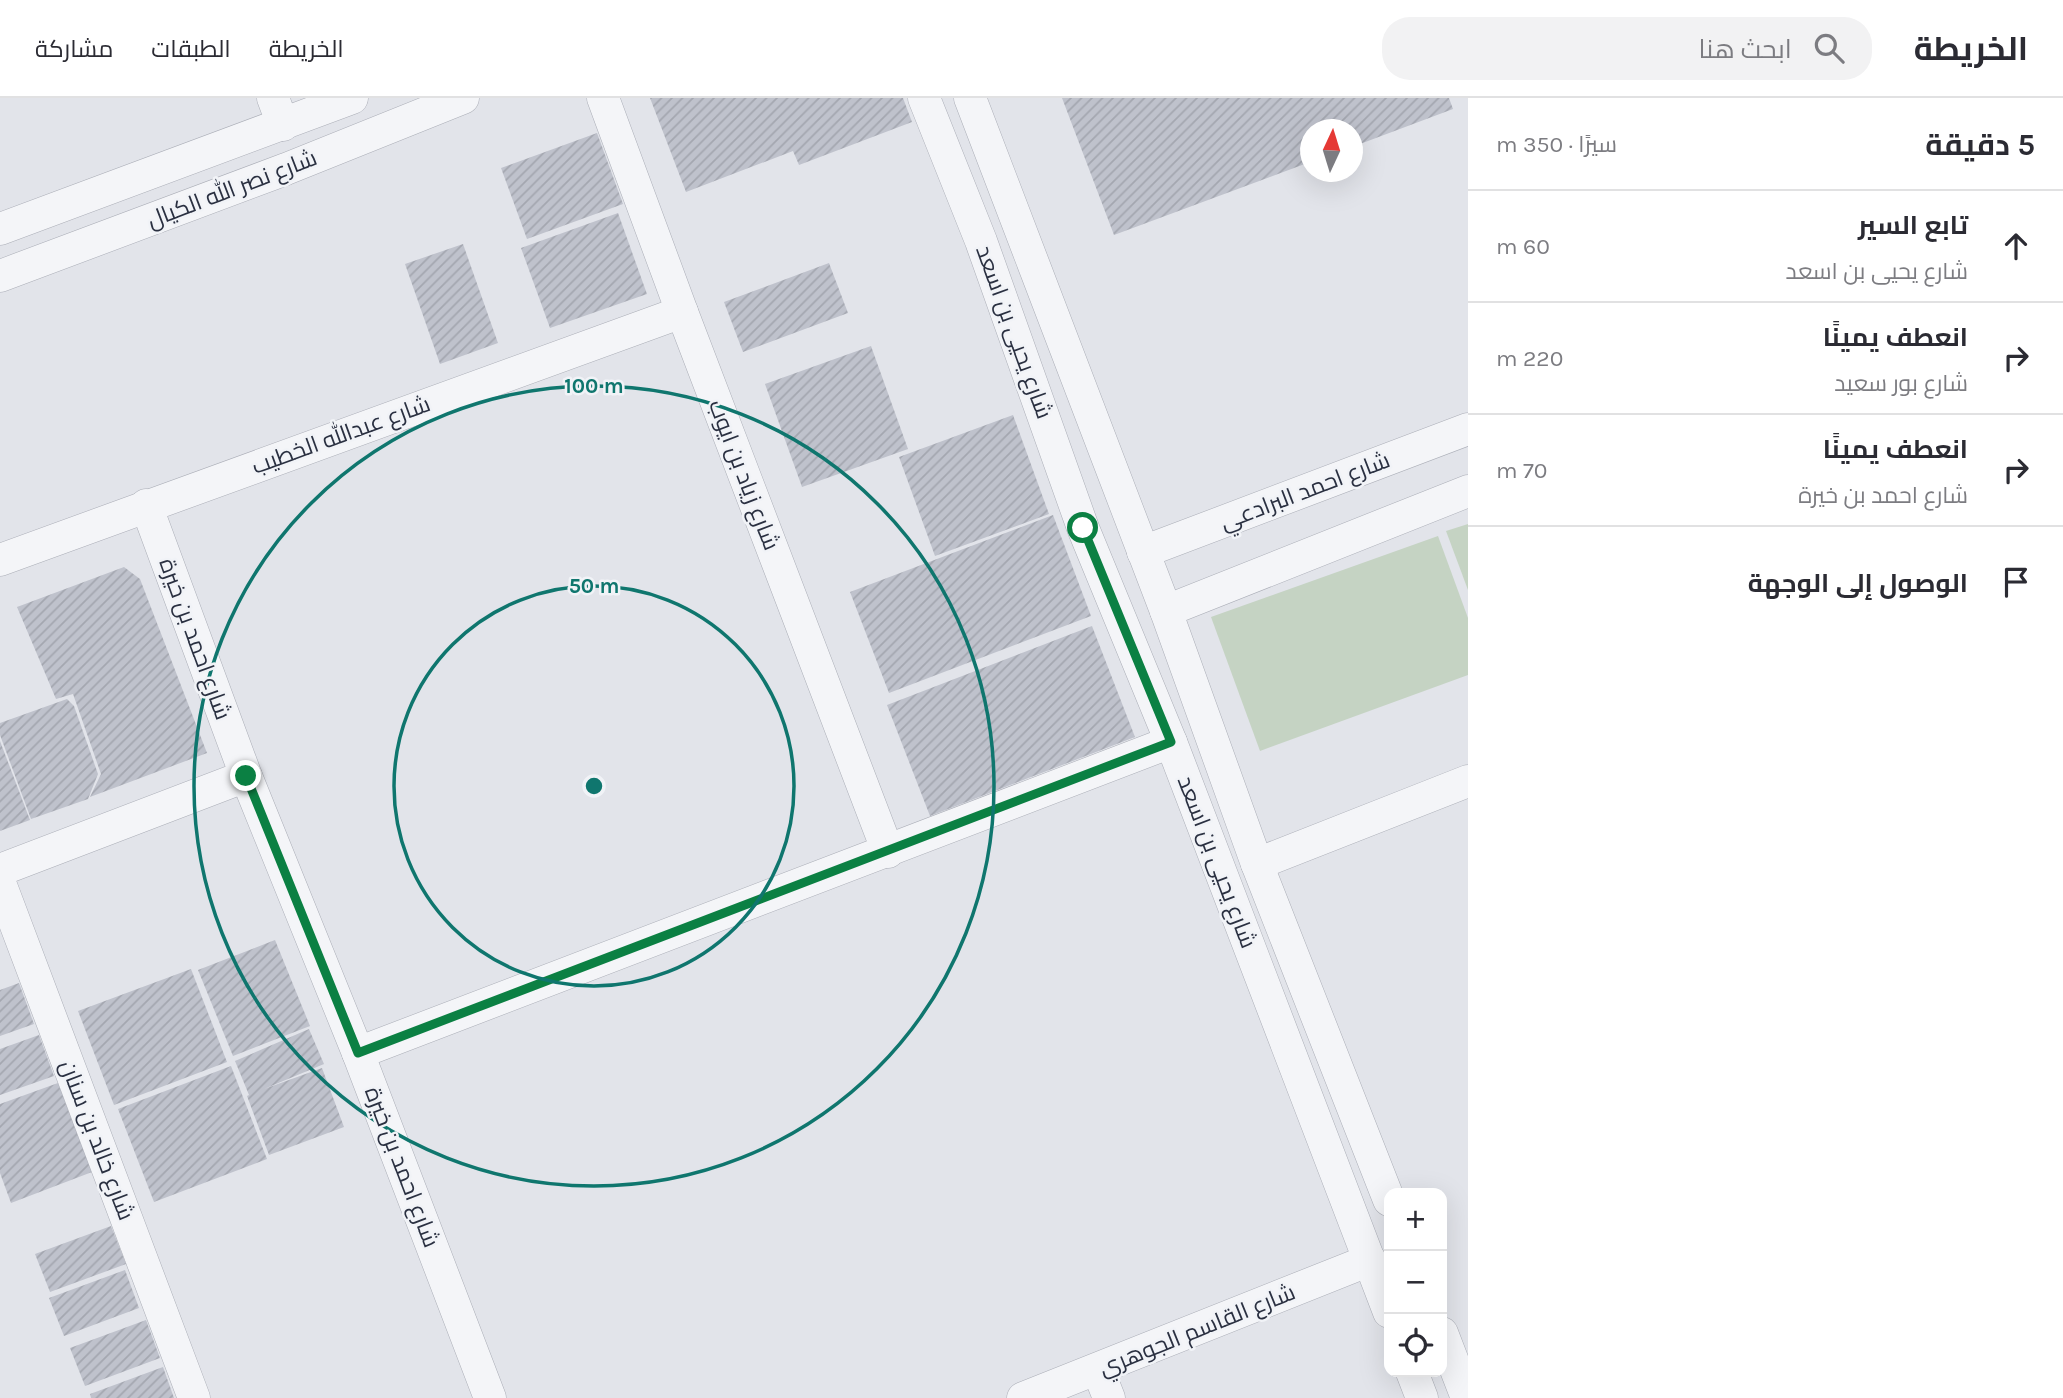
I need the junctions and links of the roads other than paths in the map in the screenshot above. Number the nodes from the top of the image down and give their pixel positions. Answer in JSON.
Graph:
{"nodes":[{"id":1,"x":352,"y":98,"type":"edge"},
{"id":2,"x":463,"y":98,"type":"edge"},
{"id":3,"x":603,"y":98,"type":"edge"},
{"id":4,"x":924,"y":98,"type":"edge"},
{"id":5,"x":970,"y":98,"type":"edge"},
{"id":6,"x":278,"y":111,"type":"edge"},
{"id":7,"x":0,"y":229,"type":"edge"},
{"id":8,"x":0,"y":276,"type":"edge"},
{"id":9,"x":682,"y":312,"type":"junction"},
{"id":10,"x":1468,"y":429,"type":"edge"},
{"id":11,"x":1468,"y":491,"type":"edge"},
{"id":12,"x":146,"y":505,"type":"junction"},
{"id":13,"x":1143,"y":552,"type":"junction"},
{"id":14,"x":0,"y":559,"type":"edge"},
{"id":15,"x":1166,"y":611,"type":"junction"},
{"id":16,"x":1171,"y":742,"type":"junction"},
{"id":17,"x":246,"y":776,"type":"junction"},
{"id":18,"x":1468,"y":781,"type":"edge"},
{"id":19,"x":888,"y":852,"type":"junction"},
{"id":20,"x":1257,"y":864,"type":"junction"},
{"id":21,"x":0,"y":870,"type":"edge"},
{"id":22,"x":0,"y":883,"type":"edge"},
{"id":23,"x":358,"y":1053,"type":"junction"},
{"id":24,"x":1384,"y":1188,"type":"edge"},
{"id":25,"x":1370,"y":1261,"type":"junction"},
{"id":26,"x":1384,"y":1299,"type":"edge"},
{"id":27,"x":1447,"y":1346,"type":"edge"},
{"id":28,"x":1414,"y":1377,"type":"edge"},
{"id":29,"x":1103,"y":1384,"type":"edge"},
{"id":30,"x":194,"y":1398,"type":"edge"},
{"id":31,"x":490,"y":1398,"type":"edge"},
{"id":32,"x":1023,"y":1398,"type":"edge"},
{"id":33,"x":1422,"y":1398,"type":"edge"},
{"id":34,"x":1467,"y":1398,"type":"edge"}],
"edges":[{"from":1,"to":6,"type":"street","name":"شارع نصر الله الكيال"},
{"from":2,"to":8,"type":"street","name":"شارع نصر الله الكيال"},
{"from":3,"to":9,"type":"street","name":"شارع زياد بن ايوب"},
{"from":4,"to":16,"type":"street","name":"شارع يحيى بن اسعد"},
{"from":5,"to":13,"type":"street","name":"شارع يحيى بن اسعد"},
{"from":6,"to":7,"type":"street","name":"شارع نصر الله الكيال"},
{"from":9,"to":12,"type":"street","name":"شارع عبدالله الخطيب"},
{"from":9,"to":19,"type":"street","name":"شارع زياد بن ايوب"},
{"from":10,"to":13,"type":"street","name":"شارع احمد البرادعي"},
{"from":11,"to":15,"type":"street"},
{"from":12,"to":14,"type":"street","name":"شارع عبدالله الخطيب"},
{"from":12,"to":17,"type":"street","name":"شارع احمد بن خيرة"},
{"from":13,"to":15,"type":"street","name":"شارع يحيى بن اسعد"},
{"from":15,"to":20,"type":"street","name":"شارع يحيى بن اسعد"},
{"from":16,"to":19,"type":"street"},
{"from":16,"to":25,"type":"street","name":"شارع يحيى بن اسعد"},
{"from":17,"to":21,"type":"street"},
{"from":17,"to":23,"type":"street","name":"شارع احمد بن خيرة"},
{"from":18,"to":20,"type":"street"},
{"from":19,"to":23,"type":"street"},
{"from":20,"to":24,"type":"street","name":"شارع يحيى بن اسعد"},
{"from":22,"to":30,"type":"street","name":"شارع خالد بن سنان"},
{"from":23,"to":31,"type":"street","name":"شارع احمد بن خيرة"},
{"from":25,"to":26,"type":"street","name":"شارع يحيى بن اسعد"},
{"from":25,"to":29,"type":"street","name":"شارع القاسم الجوهري"},
{"from":27,"to":34,"type":"street"},
{"from":28,"to":33,"type":"street"},
{"from":29,"to":32,"type":"street","name":"شارع القاسم الجوهري"}]}
